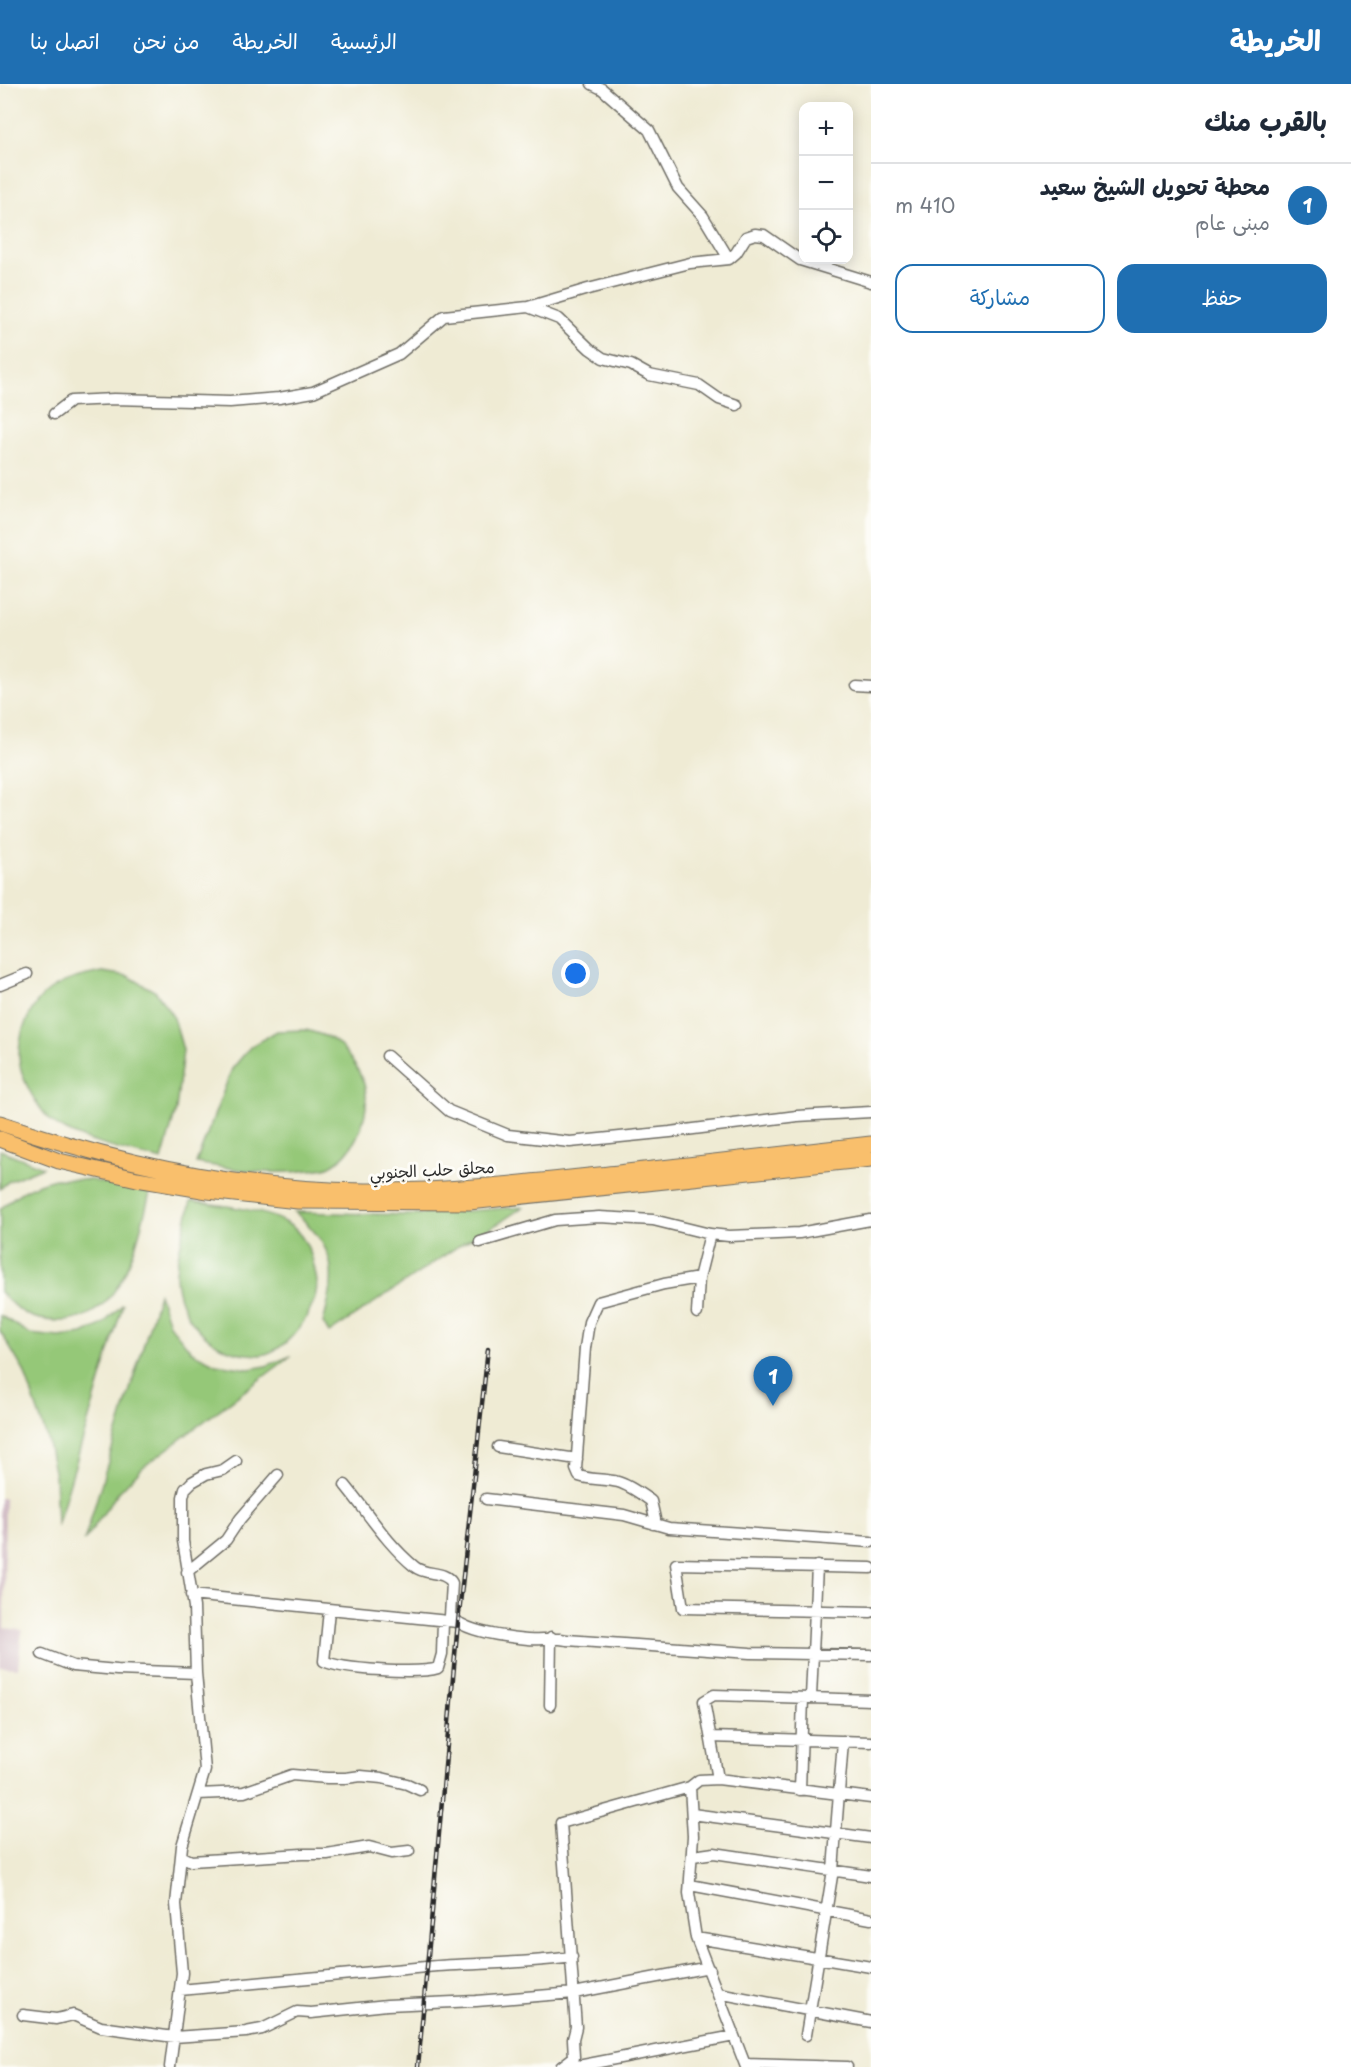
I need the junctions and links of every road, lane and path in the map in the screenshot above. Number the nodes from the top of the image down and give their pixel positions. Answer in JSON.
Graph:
{"nodes":[{"id":1,"x":592,"y":84,"type":"edge"},
{"id":2,"x":729,"y":259,"type":"junction"},
{"id":3,"x":871,"y":282,"type":"edge"},
{"id":4,"x":528,"y":307,"type":"junction"},
{"id":5,"x":737,"y":405,"type":"dead end"},
{"id":6,"x":54,"y":414,"type":"dead end"},
{"id":7,"x":854,"y":685,"type":"dead end"},
{"id":8,"x":871,"y":686,"type":"edge"},
{"id":9,"x":27,"y":974,"type":"dead end"},
{"id":10,"x":0,"y":985,"type":"edge"},
{"id":11,"x":387,"y":1056,"type":"dead end"},
{"id":12,"x":871,"y":1112,"type":"edge"},
{"id":13,"x":0,"y":1123,"type":"edge"},
{"id":14,"x":0,"y":1139,"type":"edge"},
{"id":15,"x":871,"y":1144,"type":"edge"},
{"id":16,"x":871,"y":1159,"type":"edge"},
{"id":17,"x":870,"y":1220,"type":"edge"},
{"id":18,"x":710,"y":1234,"type":"junction"},
{"id":19,"x":480,"y":1242,"type":"dead end"},
{"id":20,"x":699,"y":1278,"type":"junction"},
{"id":21,"x":697,"y":1313,"type":"dead end"},
{"id":22,"x":498,"y":1447,"type":"dead end"},
{"id":23,"x":577,"y":1459,"type":"junction"},
{"id":24,"x":236,"y":1461,"type":"dead end"},
{"id":25,"x":278,"y":1474,"type":"dead end"},
{"id":26,"x":345,"y":1485,"type":"dead end"},
{"id":27,"x":486,"y":1499,"type":"dead end"},
{"id":28,"x":653,"y":1524,"type":"junction"},
{"id":29,"x":871,"y":1542,"type":"edge"},
{"id":30,"x":817,"y":1566,"type":"junction"},
{"id":31,"x":871,"y":1568,"type":"edge"},
{"id":32,"x":187,"y":1572,"type":"junction"},
{"id":33,"x":191,"y":1595,"type":"junction"},
{"id":34,"x":329,"y":1610,"type":"junction"},
{"id":35,"x":815,"y":1610,"type":"junction"},
{"id":36,"x":871,"y":1612,"type":"edge"},
{"id":37,"x":443,"y":1621,"type":"junction"},
{"id":38,"x":458,"y":1622,"type":"junction"},
{"id":39,"x":551,"y":1637,"type":"junction"},
{"id":40,"x":42,"y":1654,"type":"dead end"},
{"id":41,"x":813,"y":1655,"type":"junction"},
{"id":42,"x":871,"y":1655,"type":"edge"},
{"id":43,"x":196,"y":1673,"type":"junction"},
{"id":44,"x":807,"y":1698,"type":"junction"},
{"id":45,"x":871,"y":1700,"type":"edge"},
{"id":46,"x":550,"y":1705,"type":"dead end"},
{"id":47,"x":711,"y":1737,"type":"junction"},
{"id":48,"x":801,"y":1741,"type":"junction"},
{"id":49,"x":843,"y":1742,"type":"junction"},
{"id":50,"x":871,"y":1742,"type":"edge"},
{"id":51,"x":718,"y":1779,"type":"junction"},
{"id":52,"x":690,"y":1787,"type":"junction"},
{"id":53,"x":420,"y":1790,"type":"dead end"},
{"id":54,"x":800,"y":1790,"type":"junction"},
{"id":55,"x":198,"y":1794,"type":"junction"},
{"id":56,"x":838,"y":1794,"type":"junction"},
{"id":57,"x":871,"y":1798,"type":"edge"},
{"id":58,"x":692,"y":1814,"type":"junction"},
{"id":59,"x":836,"y":1833,"type":"junction"},
{"id":60,"x":871,"y":1838,"type":"edge"},
{"id":61,"x":409,"y":1851,"type":"dead end"},
{"id":62,"x":181,"y":1856,"type":"junction"},
{"id":63,"x":693,"y":1856,"type":"junction"},
{"id":64,"x":833,"y":1870,"type":"junction"},
{"id":65,"x":871,"y":1876,"type":"edge"},
{"id":66,"x":690,"y":1885,"type":"junction"},
{"id":67,"x":826,"y":1911,"type":"junction"},
{"id":68,"x":871,"y":1919,"type":"edge"},
{"id":69,"x":696,"y":1938,"type":"junction"},
{"id":70,"x":572,"y":1957,"type":"junction"},
{"id":71,"x":819,"y":1959,"type":"junction"},
{"id":72,"x":871,"y":1967,"type":"edge"},
{"id":73,"x":710,"y":1970,"type":"junction"},
{"id":74,"x":180,"y":1990,"type":"junction"},
{"id":75,"x":574,"y":1993,"type":"junction"},
{"id":76,"x":718,"y":1993,"type":"junction"},
{"id":77,"x":810,"y":2010,"type":"junction"},
{"id":78,"x":23,"y":2015,"type":"dead end"},
{"id":79,"x":871,"y":2022,"type":"edge"},
{"id":80,"x":806,"y":2035,"type":"dead end"},
{"id":81,"x":734,"y":2036,"type":"junction"},
{"id":82,"x":174,"y":2037,"type":"junction"},
{"id":83,"x":573,"y":2064,"type":"edge"},
{"id":84,"x":745,"y":2066,"type":"edge"},
{"id":85,"x":797,"y":2066,"type":"edge"},
{"id":86,"x":170,"y":2067,"type":"edge"},
{"id":87,"x":561,"y":2067,"type":"edge"},
{"id":88,"x":828,"y":2067,"type":"edge"},
{"id":89,"x":847,"y":2067,"type":"edge"}],
"edges":[{"from":1,"to":2,"type":"street"},
{"from":2,"to":3,"type":"street"},
{"from":2,"to":4,"type":"street"},
{"from":4,"to":5,"type":"street"},
{"from":4,"to":6,"type":"street"},
{"from":7,"to":8,"type":"street"},
{"from":9,"to":10,"type":"street"},
{"from":11,"to":12,"type":"street"},
{"from":13,"to":15,"type":"highway","name":"محلق حلب الجنوبي"},
{"from":14,"to":16,"type":"highway","name":"محلق حلب الجنوبي"},
{"from":17,"to":18,"type":"street"},
{"from":18,"to":19,"type":"street"},
{"from":18,"to":20,"type":"street"},
{"from":20,"to":21,"type":"street"},
{"from":20,"to":23,"type":"street"},
{"from":22,"to":23,"type":"street"},
{"from":23,"to":28,"type":"street"},
{"from":24,"to":32,"type":"street"},
{"from":25,"to":32,"type":"street"},
{"from":26,"to":38,"type":"street"},
{"from":27,"to":28,"type":"street"},
{"from":28,"to":29,"type":"street"},
{"from":30,"to":31,"type":"street"},
{"from":30,"to":35,"type":"street"},
{"from":30,"to":35,"type":"street"},
{"from":32,"to":33,"type":"street"},
{"from":33,"to":34,"type":"street"},
{"from":33,"to":43,"type":"street"},
{"from":34,"to":37,"type":"street"},
{"from":34,"to":37,"type":"street"},
{"from":35,"to":36,"type":"street"},
{"from":35,"to":41,"type":"street"},
{"from":37,"to":38,"type":"street"},
{"from":38,"to":39,"type":"street"},
{"from":39,"to":41,"type":"street"},
{"from":39,"to":46,"type":"street"},
{"from":40,"to":43,"type":"street"},
{"from":41,"to":42,"type":"street"},
{"from":41,"to":44,"type":"street"},
{"from":43,"to":55,"type":"street"},
{"from":44,"to":45,"type":"street"},
{"from":44,"to":47,"type":"street"},
{"from":44,"to":48,"type":"street"},
{"from":47,"to":48,"type":"street"},
{"from":47,"to":51,"type":"street"},
{"from":48,"to":49,"type":"street"},
{"from":48,"to":54,"type":"street"},
{"from":49,"to":50,"type":"street"},
{"from":49,"to":56,"type":"street"},
{"from":51,"to":52,"type":"street"},
{"from":51,"to":54,"type":"street"},
{"from":52,"to":58,"type":"street"},
{"from":52,"to":70,"type":"street"},
{"from":53,"to":55,"type":"street"},
{"from":54,"to":56,"type":"street"},
{"from":55,"to":62,"type":"street"},
{"from":56,"to":57,"type":"street"},
{"from":56,"to":59,"type":"street"},
{"from":58,"to":59,"type":"street"},
{"from":58,"to":63,"type":"street"},
{"from":59,"to":60,"type":"street"},
{"from":59,"to":64,"type":"street"},
{"from":61,"to":62,"type":"street"},
{"from":62,"to":74,"type":"street"},
{"from":63,"to":64,"type":"street"},
{"from":63,"to":66,"type":"street"},
{"from":64,"to":65,"type":"street"},
{"from":64,"to":67,"type":"street"},
{"from":66,"to":67,"type":"street"},
{"from":66,"to":69,"type":"street"},
{"from":67,"to":68,"type":"street"},
{"from":67,"to":71,"type":"street"},
{"from":69,"to":71,"type":"street"},
{"from":69,"to":73,"type":"street"},
{"from":70,"to":74,"type":"street"},
{"from":70,"to":75,"type":"street"},
{"from":71,"to":72,"type":"street"},
{"from":71,"to":77,"type":"street"},
{"from":73,"to":75,"type":"street"},
{"from":73,"to":76,"type":"street"},
{"from":74,"to":82,"type":"street"},
{"from":75,"to":82,"type":"street"},
{"from":75,"to":83,"type":"street"},
{"from":76,"to":77,"type":"street"},
{"from":76,"to":81,"type":"street"},
{"from":77,"to":79,"type":"street"},
{"from":77,"to":80,"type":"street"},
{"from":78,"to":82,"type":"street"},
{"from":81,"to":83,"type":"street"},
{"from":81,"to":84,"type":"street"},
{"from":82,"to":86,"type":"street"},
{"from":83,"to":87,"type":"street"},
{"from":84,"to":85,"type":"street"},
{"from":85,"to":88,"type":"street"},
{"from":88,"to":89,"type":"street"}]}
